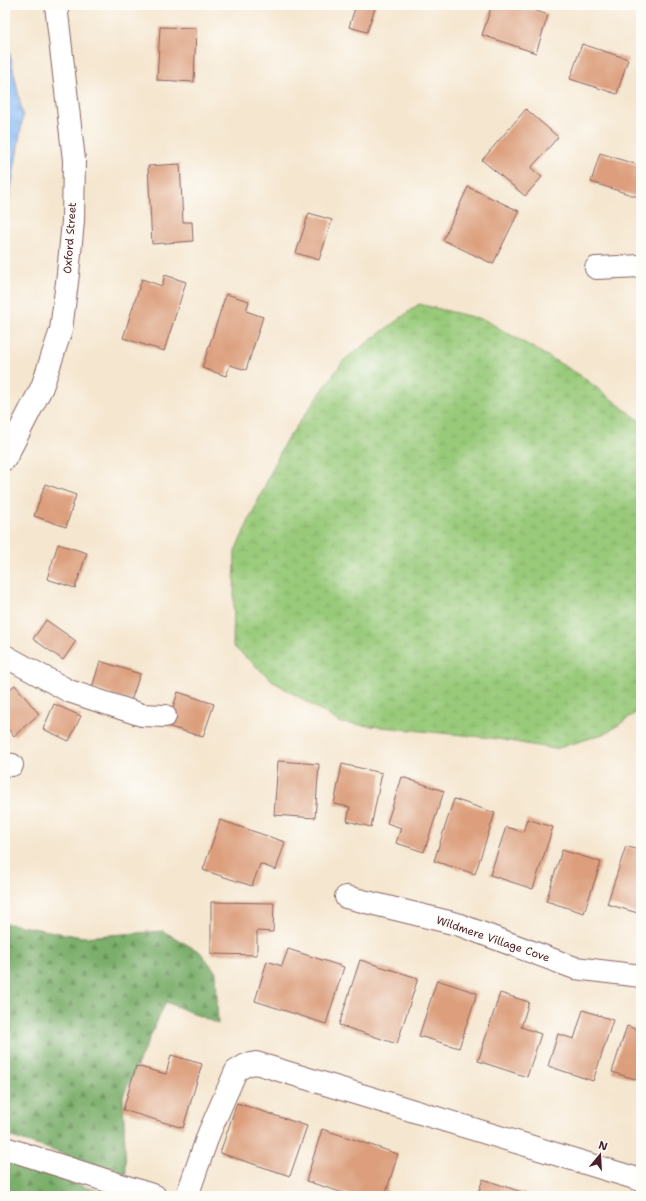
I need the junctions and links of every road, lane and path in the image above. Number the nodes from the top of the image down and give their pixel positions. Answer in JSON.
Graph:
{"nodes":[{"id":1,"x":56,"y":5,"type":"edge"},
{"id":2,"x":641,"y":266,"type":"edge"},
{"id":3,"x":596,"y":268,"type":"dead end"},
{"id":4,"x":5,"y":459,"type":"edge"},
{"id":5,"x":5,"y":656,"type":"edge"},
{"id":6,"x":165,"y":716,"type":"dead end"},
{"id":7,"x":346,"y":897,"type":"dead end"},
{"id":8,"x":641,"y":976,"type":"edge"},
{"id":9,"x":5,"y":1148,"type":"edge"},
{"id":10,"x":634,"y":1178,"type":"edge"},
{"id":11,"x":155,"y":1196,"type":"edge"},
{"id":12,"x":187,"y":1196,"type":"edge"}],
"edges":[{"from":1,"to":4,"type":"street","name":"Oxford Street"},
{"from":2,"to":3,"type":"street"},
{"from":5,"to":6,"type":"street"},
{"from":7,"to":8,"type":"street","name":"Wildmere Village Cove"},
{"from":9,"to":11,"type":"street"},
{"from":10,"to":12,"type":"street"}]}
